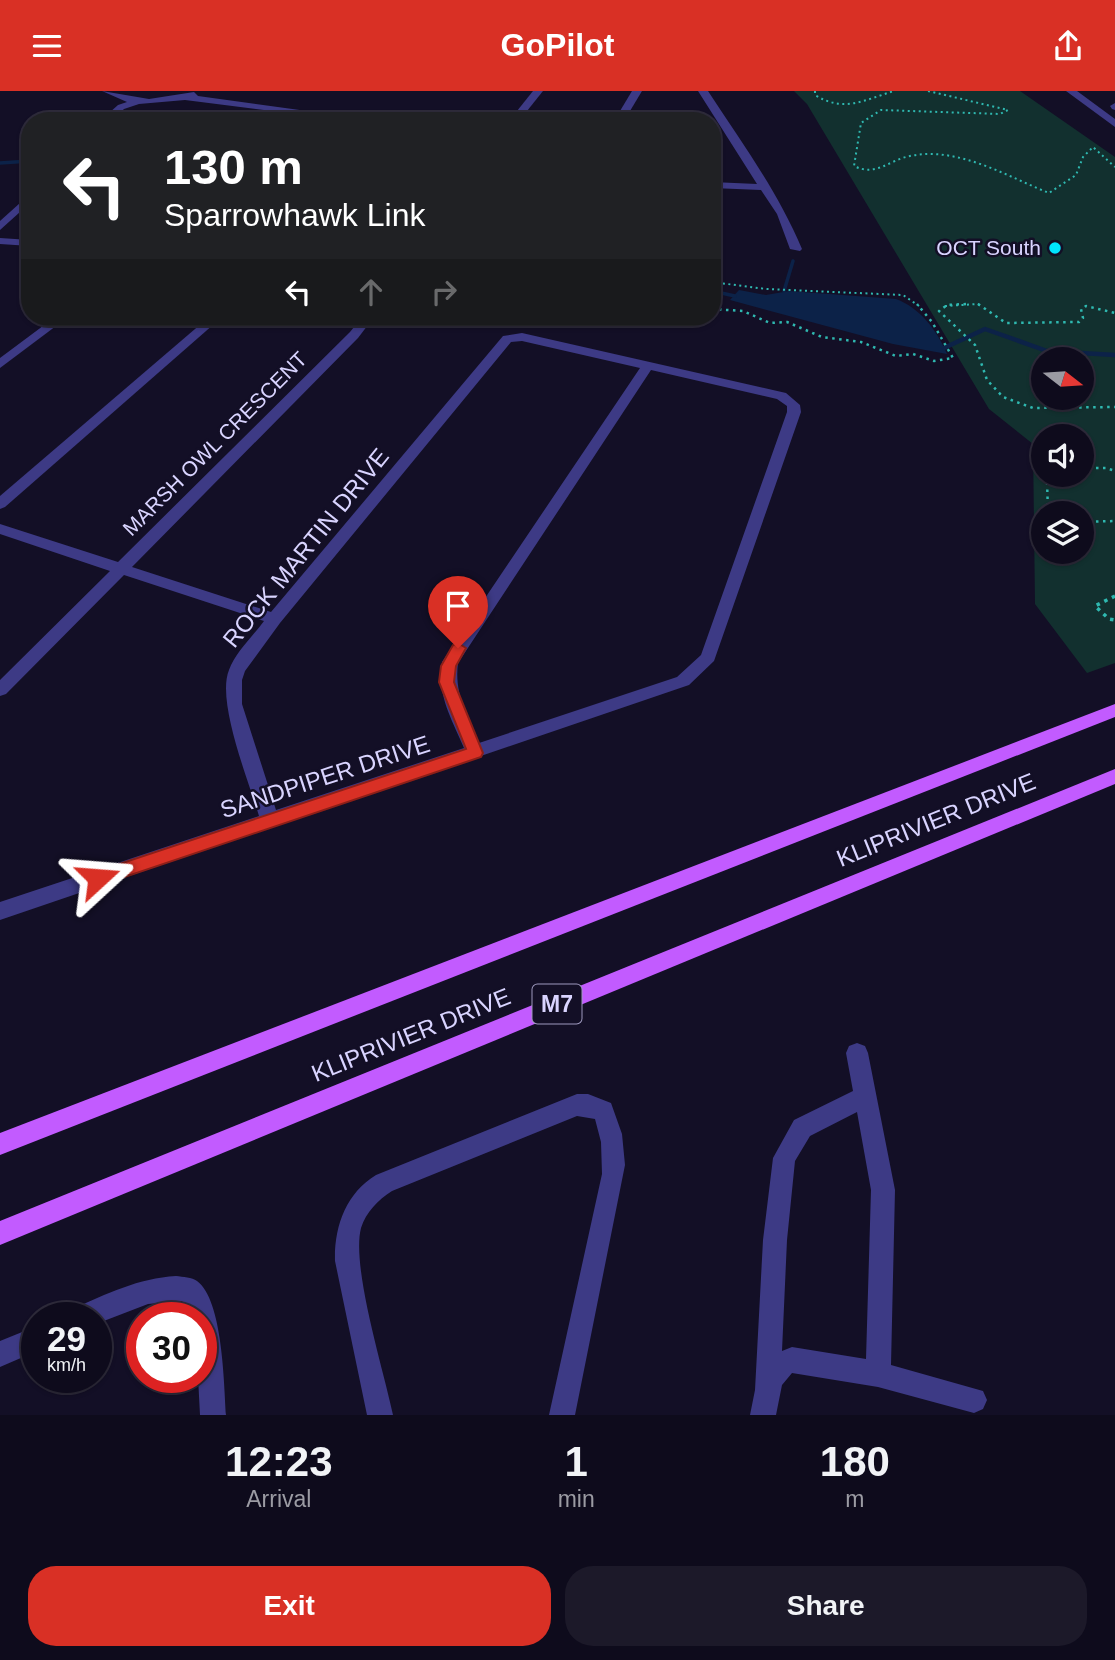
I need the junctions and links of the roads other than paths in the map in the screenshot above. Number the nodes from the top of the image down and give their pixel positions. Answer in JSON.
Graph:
{"nodes":[{"id":1,"x":107,"y":91,"type":"edge"},
{"id":2,"x":206,"y":91,"type":"edge"},
{"id":3,"x":538,"y":91,"type":"edge"},
{"id":4,"x":637,"y":91,"type":"edge"},
{"id":5,"x":703,"y":91,"type":"edge"},
{"id":6,"x":1071,"y":91,"type":"edge"},
{"id":7,"x":184,"y":97,"type":"junction"},
{"id":8,"x":121,"y":98,"type":"junction"},
{"id":9,"x":139,"y":101,"type":"junction"},
{"id":10,"x":228,"y":101,"type":"junction"},
{"id":11,"x":111,"y":112,"type":"edge"},
{"id":12,"x":115,"y":112,"type":"edge"},
{"id":13,"x":321,"y":112,"type":"edge"},
{"id":14,"x":521,"y":112,"type":"edge"},
{"id":15,"x":624,"y":112,"type":"edge"},
{"id":16,"x":717,"y":112,"type":"edge"},
{"id":17,"x":721,"y":118,"type":"edge"},
{"id":18,"x":1115,"y":124,"type":"edge"},
{"id":19,"x":721,"y":185,"type":"edge"},
{"id":20,"x":766,"y":187,"type":"junction"},
{"id":21,"x":21,"y":206,"type":"edge"},
{"id":22,"x":0,"y":227,"type":"edge"},
{"id":23,"x":0,"y":241,"type":"edge"},
{"id":24,"x":21,"y":242,"type":"edge"},
{"id":25,"x":796,"y":249,"type":"dead end"},
{"id":26,"x":50,"y":326,"type":"edge"},
{"id":27,"x":206,"y":326,"type":"edge"},
{"id":28,"x":361,"y":326,"type":"edge"},
{"id":29,"x":0,"y":364,"type":"edge"},
{"id":30,"x":646,"y":366,"type":"junction"},
{"id":31,"x":0,"y":503,"type":"edge"},
{"id":32,"x":0,"y":529,"type":"edge"},
{"id":33,"x":120,"y":569,"type":"junction"},
{"id":34,"x":274,"y":618,"type":"junction"},
{"id":35,"x":0,"y":690,"type":"edge"},
{"id":36,"x":1115,"y":710,"type":"edge"},
{"id":37,"x":475,"y":753,"type":"junction"},
{"id":38,"x":1115,"y":776,"type":"edge"},
{"id":39,"x":270,"y":821,"type":"junction"},
{"id":40,"x":0,"y":911,"type":"edge"},
{"id":41,"x":857,"y":1053,"type":"dead end"},
{"id":42,"x":865,"y":1097,"type":"junction"},
{"id":43,"x":0,"y":1144,"type":"edge"},
{"id":44,"x":0,"y":1233,"type":"edge"},
{"id":45,"x":112,"y":1305,"type":"edge"},
{"id":46,"x":21,"y":1345,"type":"edge"},
{"id":47,"x":0,"y":1354,"type":"edge"},
{"id":48,"x":878,"y":1374,"type":"junction"},
{"id":49,"x":974,"y":1400,"type":"dead end"},
{"id":50,"x":766,"y":1403,"type":"edge"},
{"id":51,"x":213,"y":1415,"type":"edge"},
{"id":52,"x":380,"y":1415,"type":"edge"},
{"id":53,"x":562,"y":1415,"type":"edge"}],
"edges":[{"from":1,"to":8,"type":"street"},
{"from":2,"to":7,"type":"street"},
{"from":2,"to":10,"type":"street"},
{"from":3,"to":14,"type":"street"},
{"from":4,"to":15,"type":"street"},
{"from":5,"to":16,"type":"street"},
{"from":6,"to":18,"type":"street"},
{"from":7,"to":9,"type":"street"},
{"from":7,"to":10,"type":"street"},
{"from":8,"to":9,"type":"street"},
{"from":8,"to":11,"type":"street"},
{"from":9,"to":12,"type":"street"},
{"from":10,"to":13,"type":"street"},
{"from":17,"to":20,"type":"street"},
{"from":19,"to":20,"type":"street"},
{"from":20,"to":25,"type":"street"},
{"from":21,"to":22,"type":"street"},
{"from":23,"to":24,"type":"street"},
{"from":26,"to":29,"type":"street"},
{"from":27,"to":31,"type":"street"},
{"from":28,"to":33,"type":"street","name":"MARSH OWL CRESCENT"},
{"from":30,"to":34,"type":"street","name":"ROCK MARTIN DRIVE"},
{"from":30,"to":37,"type":"street"},
{"from":30,"to":37,"type":"street","name":"SANDPIPER DRIVE"},
{"from":32,"to":33,"type":"street"},
{"from":33,"to":34,"type":"street"},
{"from":33,"to":35,"type":"street","name":"MARSH OWL CRESCENT"},
{"from":34,"to":39,"type":"street","name":"ROCK MARTIN DRIVE"},
{"from":36,"to":43,"type":"main road","name":"KLIPRIVIER DRIVE"},
{"from":37,"to":39,"type":"street","name":"SANDPIPER DRIVE"},
{"from":38,"to":44,"type":"main road","name":"KLIPRIVIER DRIVE","number":"M7"},
{"from":39,"to":40,"type":"street","name":"SANDPIPER DRIVE"},
{"from":41,"to":42,"type":"street"},
{"from":42,"to":48,"type":"street"},
{"from":42,"to":50,"type":"street"},
{"from":45,"to":51,"type":"street"},
{"from":46,"to":47,"type":"street"},
{"from":48,"to":49,"type":"street"},
{"from":48,"to":50,"type":"street"},
{"from":52,"to":53,"type":"street"}]}
